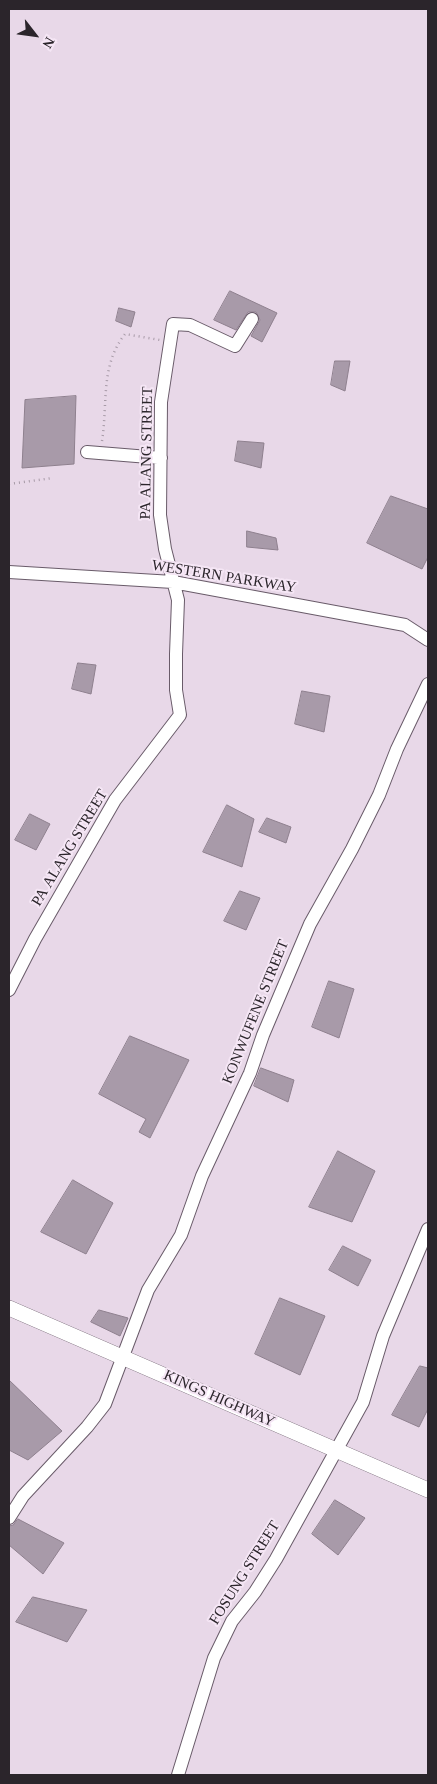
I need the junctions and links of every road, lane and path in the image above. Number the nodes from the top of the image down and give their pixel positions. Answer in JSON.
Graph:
{"nodes":[{"id":1,"x":252,"y":319,"type":"dead end"},
{"id":2,"x":170,"y":344,"type":"junction"},
{"id":3,"x":87,"y":452,"type":"dead end"},
{"id":4,"x":101,"y":453,"type":"junction"},
{"id":5,"x":161,"y":458,"type":"junction"},
{"id":6,"x":53,"y":478,"type":"dead end"},
{"id":7,"x":9,"y":484,"type":"edge"},
{"id":8,"x":9,"y":572,"type":"edge"},
{"id":9,"x":173,"y":582,"type":"junction"},
{"id":10,"x":428,"y":640,"type":"edge"},
{"id":11,"x":428,"y":684,"type":"edge"},
{"id":12,"x":9,"y":990,"type":"edge"},
{"id":13,"x":428,"y":1229,"type":"edge"},
{"id":14,"x":9,"y":1308,"type":"edge"},
{"id":15,"x":122,"y":1356,"type":"junction"},
{"id":16,"x":335,"y":1451,"type":"junction"},
{"id":17,"x":428,"y":1490,"type":"edge"},
{"id":18,"x":9,"y":1518,"type":"edge"},
{"id":19,"x":178,"y":1775,"type":"edge"}],
"edges":[{"from":1,"to":2,"type":"street","name":"PA ALANG STREET"},
{"from":2,"to":4,"type":"path"},
{"from":2,"to":5,"type":"street","name":"PA ALANG STREET"},
{"from":3,"to":4,"type":"street"},
{"from":4,"to":5,"type":"street"},
{"from":5,"to":9,"type":"street","name":"PA ALANG STREET"},
{"from":6,"to":7,"type":"path"},
{"from":8,"to":9,"type":"street","name":"WESTERN PARKWAY"},
{"from":9,"to":10,"type":"street","name":"WESTERN PARKWAY"},
{"from":9,"to":12,"type":"street","name":"PA ALANG STREET"},
{"from":11,"to":15,"type":"street","name":"KONWUFENE STREET"},
{"from":13,"to":16,"type":"street","name":"FOSUNG STREET"},
{"from":14,"to":15,"type":"street","name":"KINGS HIGHWAY"},
{"from":15,"to":16,"type":"street","name":"KINGS HIGHWAY"},
{"from":15,"to":18,"type":"street","name":"KONWUFENE STREET"},
{"from":16,"to":17,"type":"street","name":"KINGS HIGHWAY"},
{"from":16,"to":19,"type":"street","name":"FOSUNG STREET"}]}
